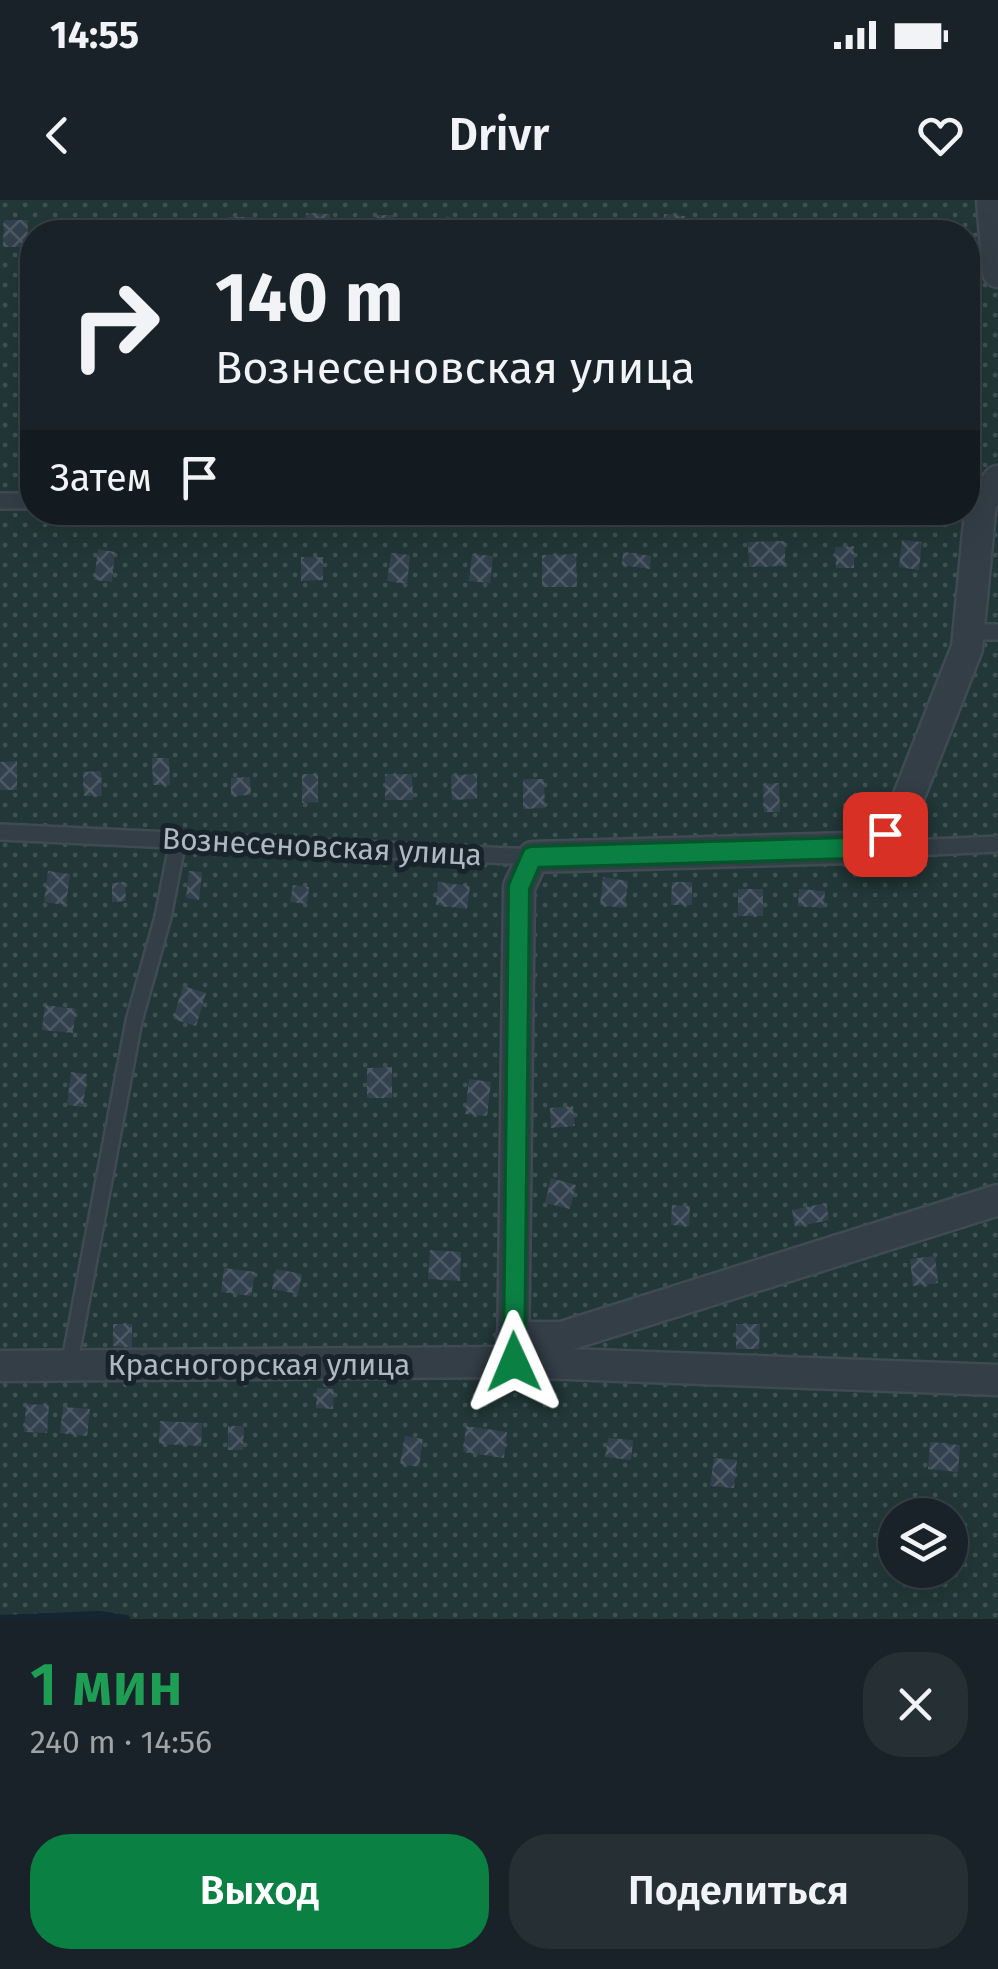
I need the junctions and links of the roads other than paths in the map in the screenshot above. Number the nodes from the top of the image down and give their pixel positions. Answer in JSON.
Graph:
{"nodes":[{"id":1,"x":992,"y":200,"type":"edge"},
{"id":2,"x":998,"y":272,"type":"edge"},
{"id":3,"x":986,"y":496,"type":"edge"},
{"id":4,"x":984,"y":632,"type":"edge"},
{"id":5,"x":0,"y":832,"type":"edge"},
{"id":6,"x":885,"y":834,"type":"junction"},
{"id":7,"x":178,"y":840,"type":"junction"},
{"id":8,"x":998,"y":844,"type":"edge"},
{"id":9,"x":532,"y":857,"type":"junction"},
{"id":10,"x":998,"y":1200,"type":"edge"},
{"id":11,"x":513,"y":1350,"type":"junction"},
{"id":12,"x":0,"y":1366,"type":"edge"},
{"id":13,"x":69,"y":1366,"type":"junction"},
{"id":14,"x":998,"y":1380,"type":"edge"}],
"edges":[{"from":1,"to":2,"type":"street"},
{"from":3,"to":4,"type":"street"},
{"from":4,"to":6,"type":"street"},
{"from":5,"to":7,"type":"lane","name":"Вознесеновская улица"},
{"from":6,"to":8,"type":"lane"},
{"from":6,"to":9,"type":"street","name":"Вознесеновская улица"},
{"from":7,"to":9,"type":"lane","name":"Вознесеновская улица"},
{"from":7,"to":13,"type":"lane"},
{"from":9,"to":11,"type":"street"},
{"from":10,"to":11,"type":"street"},
{"from":11,"to":13,"type":"street","name":"Красногорская улица"},
{"from":11,"to":14,"type":"street","name":"Красногорская улица"},
{"from":12,"to":13,"type":"street","name":"Красногорская улица"}]}
